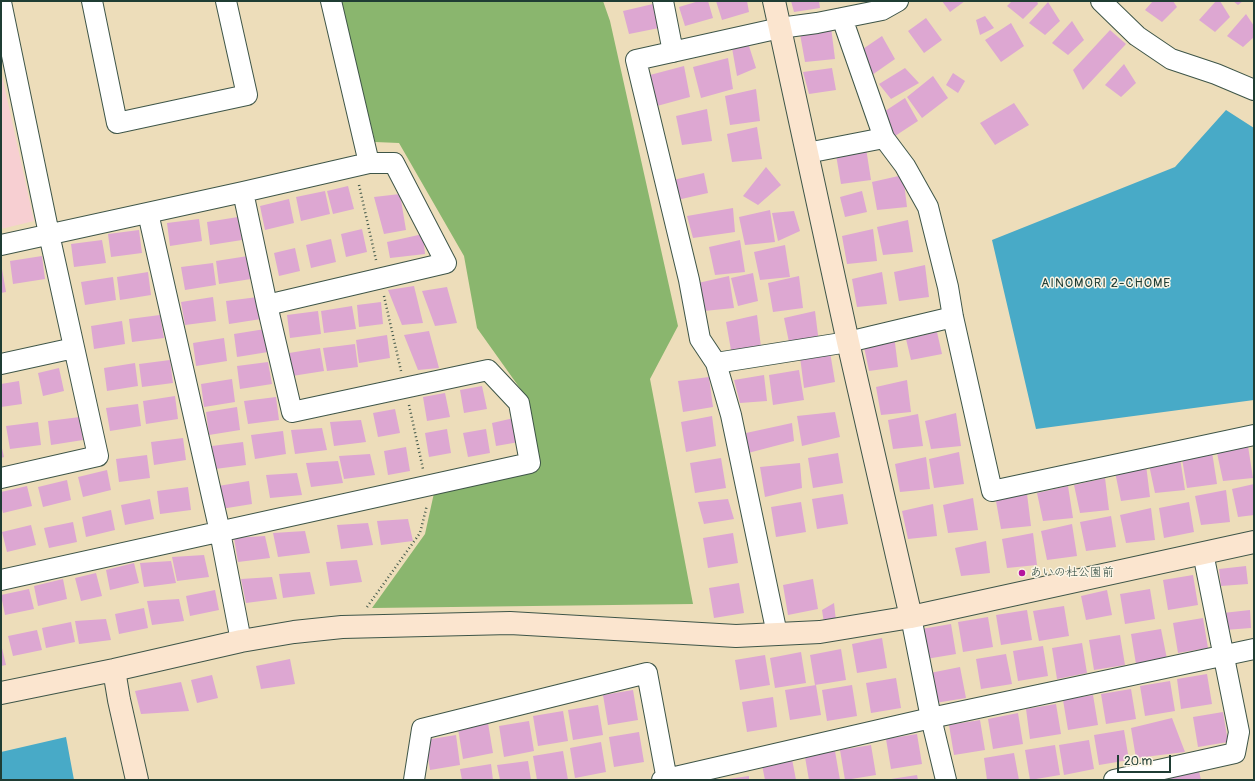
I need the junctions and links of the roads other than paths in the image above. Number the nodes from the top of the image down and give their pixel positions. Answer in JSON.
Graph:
{"nodes":[{"id":1,"x":92,"y":1,"type":"edge"},
{"id":2,"x":226,"y":1,"type":"edge"},
{"id":3,"x":331,"y":1,"type":"edge"},
{"id":4,"x":663,"y":1,"type":"edge"},
{"id":5,"x":774,"y":1,"type":"edge"},
{"id":6,"x":898,"y":1,"type":"edge"},
{"id":7,"x":1101,"y":1,"type":"edge"},
{"id":8,"x":1,"y":2,"type":"edge"},
{"id":9,"x":842,"y":18,"type":"junction"},
{"id":10,"x":780,"y":28,"type":"junction"},
{"id":11,"x":673,"y":52,"type":"junction"},
{"id":12,"x":1254,"y":90,"type":"edge"},
{"id":13,"x":884,"y":138,"type":"junction"},
{"id":14,"x":807,"y":153,"type":"junction"},
{"id":15,"x":362,"y":165,"type":"junction"},
{"id":16,"x":242,"y":192,"type":"junction"},
{"id":17,"x":148,"y":213,"type":"junction"},
{"id":18,"x":49,"y":234,"type":"junction"},
{"id":19,"x":1,"y":245,"type":"edge"},
{"id":20,"x":267,"y":305,"type":"junction"},
{"id":21,"x":953,"y":317,"type":"junction"},
{"id":22,"x":848,"y":342,"type":"junction"},
{"id":23,"x":74,"y":348,"type":"junction"},
{"id":24,"x":716,"y":363,"type":"junction"},
{"id":25,"x":1,"y":364,"type":"edge"},
{"id":26,"x":1254,"y":435,"type":"edge"},
{"id":27,"x":1,"y":478,"type":"edge"},
{"id":28,"x":220,"y":532,"type":"junction"},
{"id":29,"x":1254,"y":542,"type":"edge"},
{"id":30,"x":1203,"y":553,"type":"junction"},
{"id":31,"x":1,"y":580,"type":"edge"},
{"id":32,"x":911,"y":617,"type":"junction"},
{"id":33,"x":777,"y":634,"type":"junction"},
{"id":34,"x":241,"y":641,"type":"junction"},
{"id":35,"x":1254,"y":649,"type":"edge"},
{"id":36,"x":1224,"y":656,"type":"junction"},
{"id":37,"x":114,"y":670,"type":"junction"},
{"id":38,"x":1,"y":693,"type":"edge"},
{"id":39,"x":931,"y":718,"type":"junction"},
{"id":40,"x":138,"y":780,"type":"edge"},
{"id":41,"x":414,"y":780,"type":"edge"},
{"id":42,"x":665,"y":780,"type":"edge"},
{"id":43,"x":946,"y":780,"type":"edge"},
{"id":44,"x":1114,"y":780,"type":"edge"}],
"edges":[{"from":1,"to":2,"type":"street"},
{"from":3,"to":15,"type":"street"},
{"from":4,"to":11,"type":"street"},
{"from":5,"to":10,"type":"street"},
{"from":6,"to":9,"type":"street"},
{"from":7,"to":12,"type":"street"},
{"from":8,"to":18,"type":"street"},
{"from":9,"to":10,"type":"street"},
{"from":9,"to":13,"type":"street"},
{"from":10,"to":11,"type":"street"},
{"from":10,"to":14,"type":"street"},
{"from":11,"to":24,"type":"street"},
{"from":13,"to":14,"type":"street"},
{"from":13,"to":21,"type":"street"},
{"from":14,"to":22,"type":"street"},
{"from":15,"to":16,"type":"street"},
{"from":15,"to":20,"type":"street"},
{"from":16,"to":17,"type":"street"},
{"from":16,"to":20,"type":"street"},
{"from":17,"to":18,"type":"street"},
{"from":17,"to":28,"type":"street"},
{"from":18,"to":19,"type":"street"},
{"from":18,"to":23,"type":"street"},
{"from":20,"to":28,"type":"street"},
{"from":21,"to":22,"type":"street"},
{"from":21,"to":26,"type":"street"},
{"from":22,"to":24,"type":"street"},
{"from":22,"to":32,"type":"street"},
{"from":23,"to":25,"type":"street"},
{"from":23,"to":27,"type":"street"},
{"from":24,"to":33,"type":"street"},
{"from":28,"to":31,"type":"street"},
{"from":28,"to":34,"type":"street"},
{"from":29,"to":30,"type":"street"},
{"from":30,"to":32,"type":"street"},
{"from":30,"to":36,"type":"street"},
{"from":32,"to":33,"type":"street"},
{"from":32,"to":39,"type":"street"},
{"from":33,"to":34,"type":"street"},
{"from":34,"to":37,"type":"street"},
{"from":35,"to":36,"type":"street"},
{"from":36,"to":39,"type":"street"},
{"from":36,"to":44,"type":"street"},
{"from":37,"to":38,"type":"street"},
{"from":37,"to":40,"type":"street"},
{"from":39,"to":42,"type":"street"},
{"from":39,"to":43,"type":"street"},
{"from":41,"to":42,"type":"street"}]}
